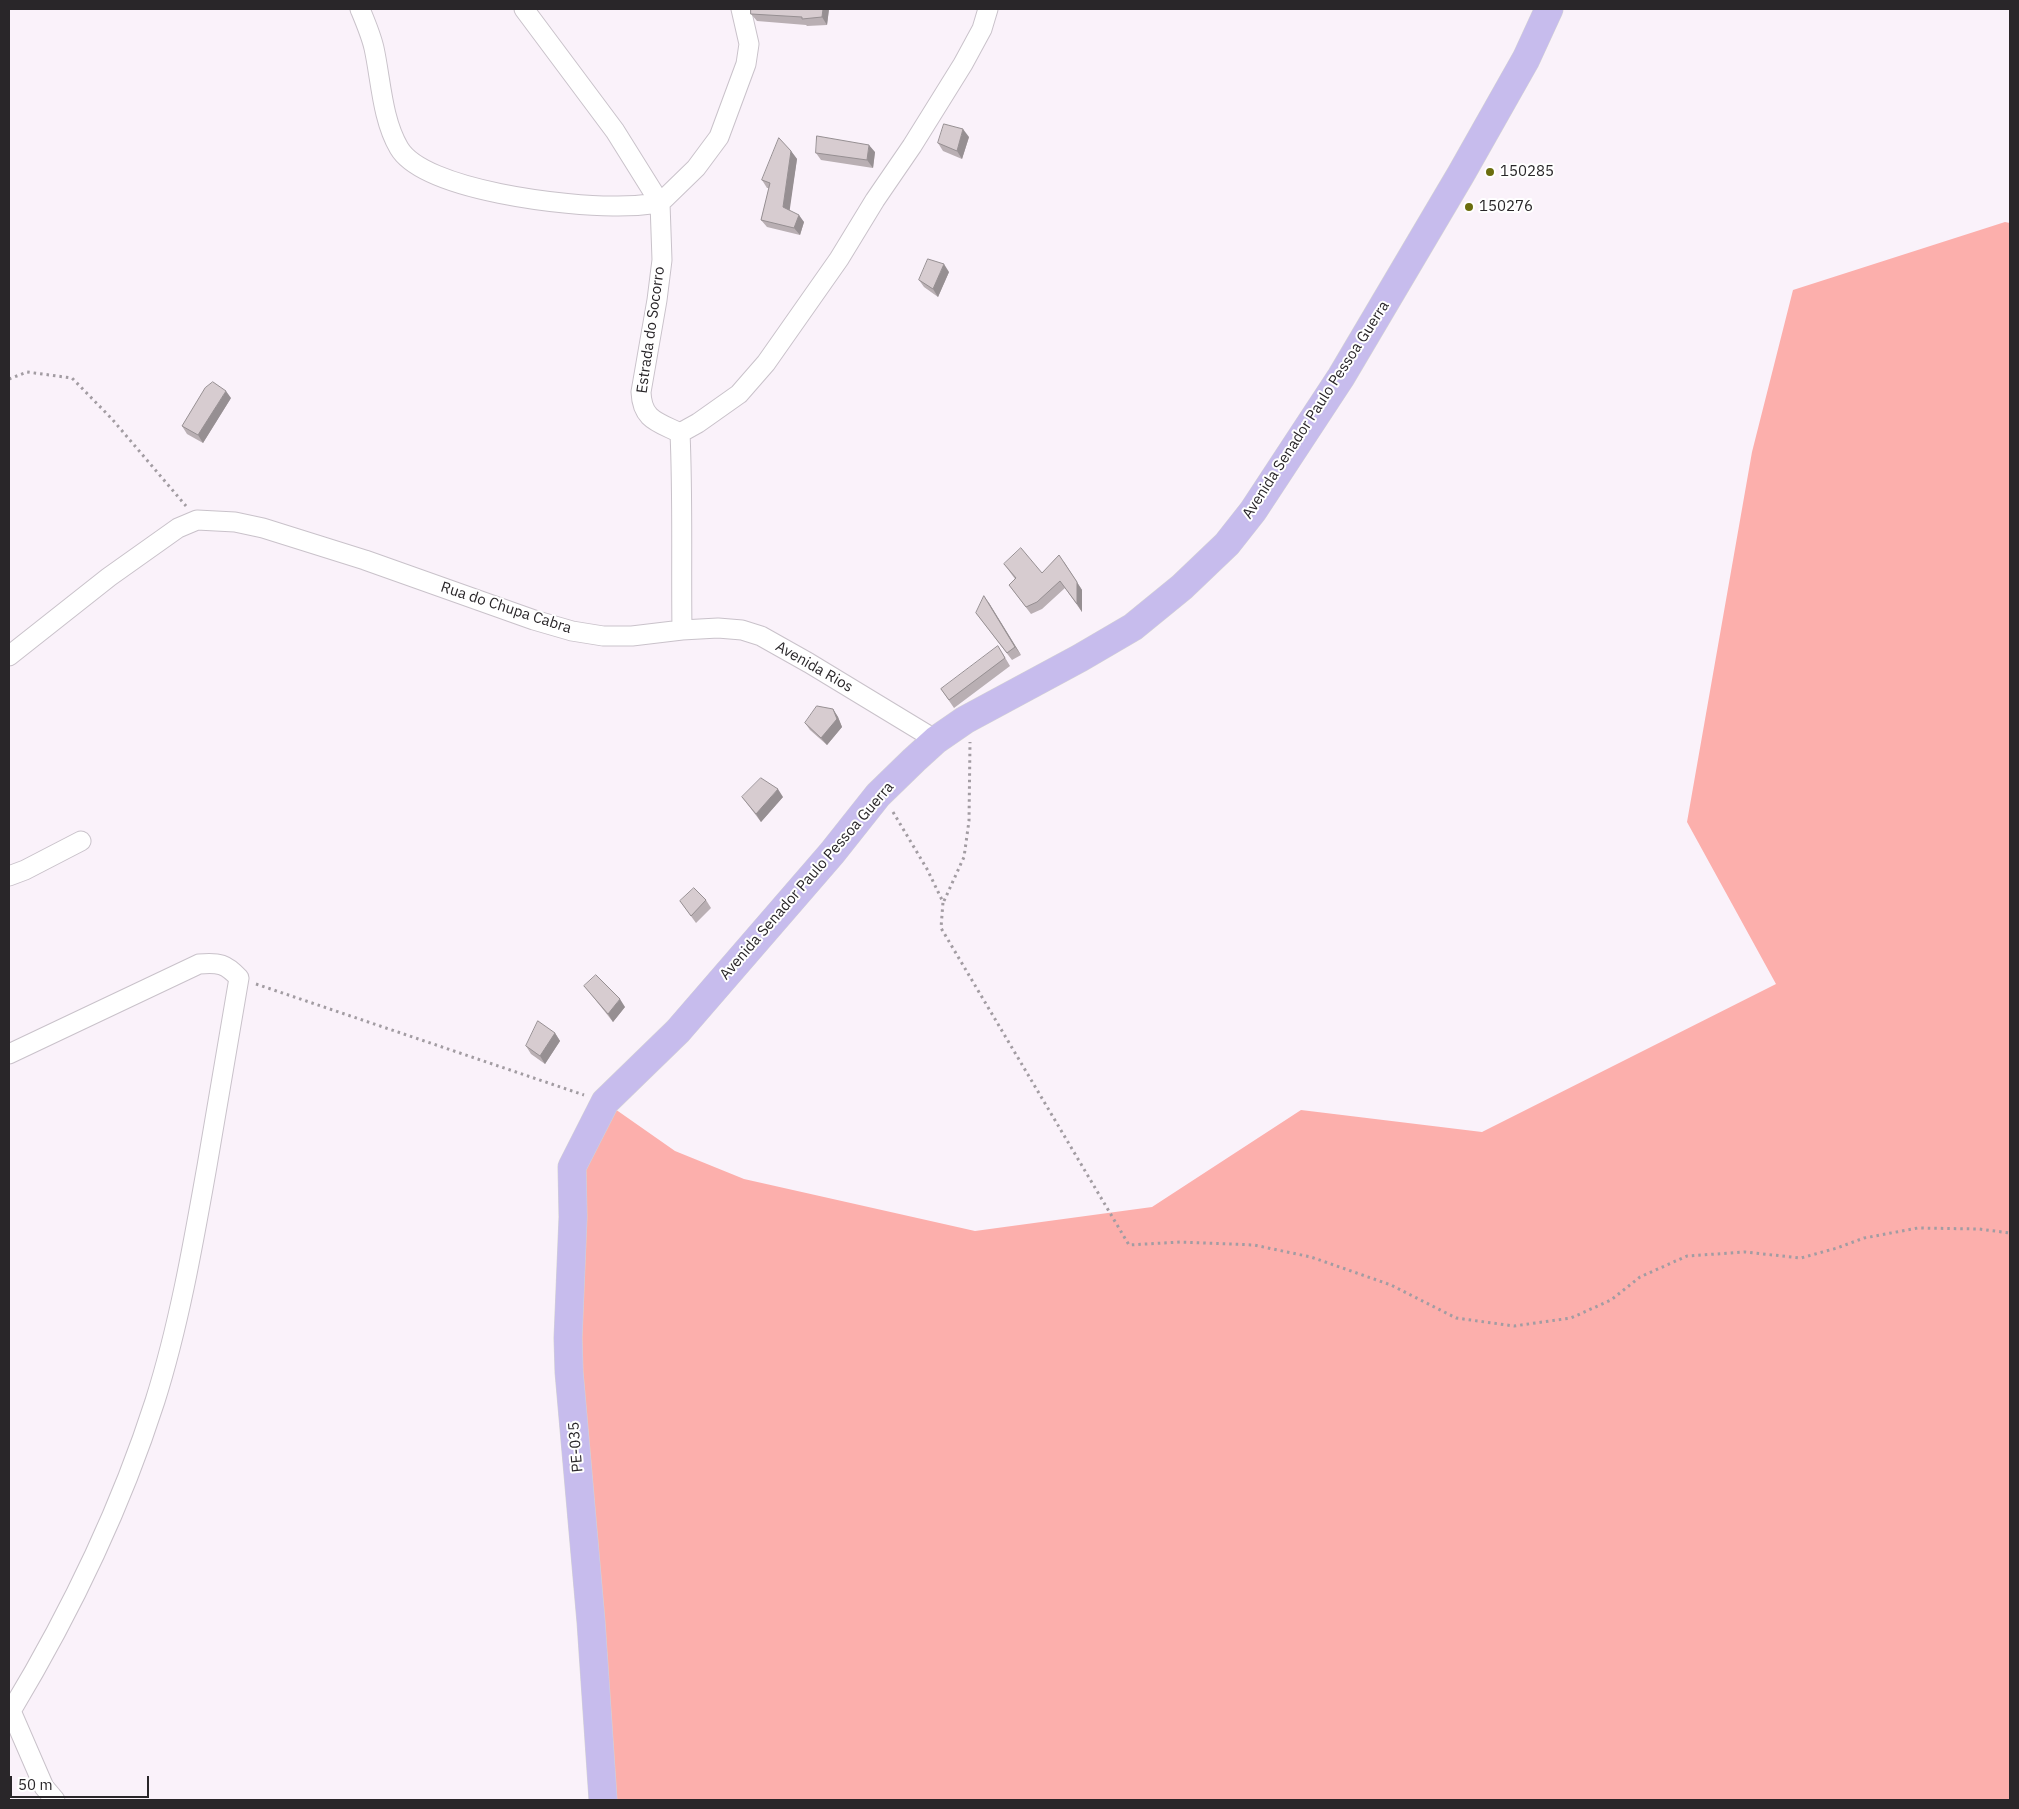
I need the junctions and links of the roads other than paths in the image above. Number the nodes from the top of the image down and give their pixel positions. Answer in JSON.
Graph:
{"nodes":[{"id":1,"x":360,"y":9,"type":"edge"},
{"id":2,"x":524,"y":9,"type":"edge"},
{"id":3,"x":741,"y":9,"type":"edge"},
{"id":4,"x":988,"y":9,"type":"edge"},
{"id":5,"x":1549,"y":9,"type":"edge"},
{"id":6,"x":660,"y":203,"type":"junction"},
{"id":7,"x":680,"y":433,"type":"junction"},
{"id":8,"x":682,"y":630,"type":"junction"},
{"id":9,"x":9,"y":656,"type":"edge"},
{"id":10,"x":936,"y":740,"type":"junction"},
{"id":11,"x":81,"y":841,"type":"dead end"},
{"id":12,"x":9,"y":876,"type":"edge"},
{"id":13,"x":9,"y":1054,"type":"edge"},
{"id":14,"x":606,"y":1102,"type":"joint"},
{"id":15,"x":10,"y":1711,"type":"edge"},
{"id":16,"x":55,"y":1800,"type":"edge"},
{"id":17,"x":603,"y":1800,"type":"edge"}],
"edges":[{"from":1,"to":6,"type":"street"},
{"from":2,"to":6,"type":"street"},
{"from":3,"to":6,"type":"street"},
{"from":4,"to":7,"type":"street"},
{"from":5,"to":10,"type":"main road","name":"Avenida Senador Paulo Pessoa Guerra","number":"PE-035"},
{"from":6,"to":7,"type":"street","name":"Estrada do Socorro"},
{"from":7,"to":8,"type":"street"},
{"from":8,"to":9,"type":"street","name":"Rua do Chupa Cabra"},
{"from":8,"to":10,"type":"street","name":"Avenida Rios"},
{"from":10,"to":14,"type":"main road","name":"Avenida Senador Paulo Pessoa Guerra","number":"PE-035"},
{"from":11,"to":12,"type":"street"},
{"from":13,"to":15,"type":"street"},
{"from":14,"to":17,"type":"main road","name":"PE-035","number":"PE-035"},
{"from":15,"to":16,"type":"street"}]}
